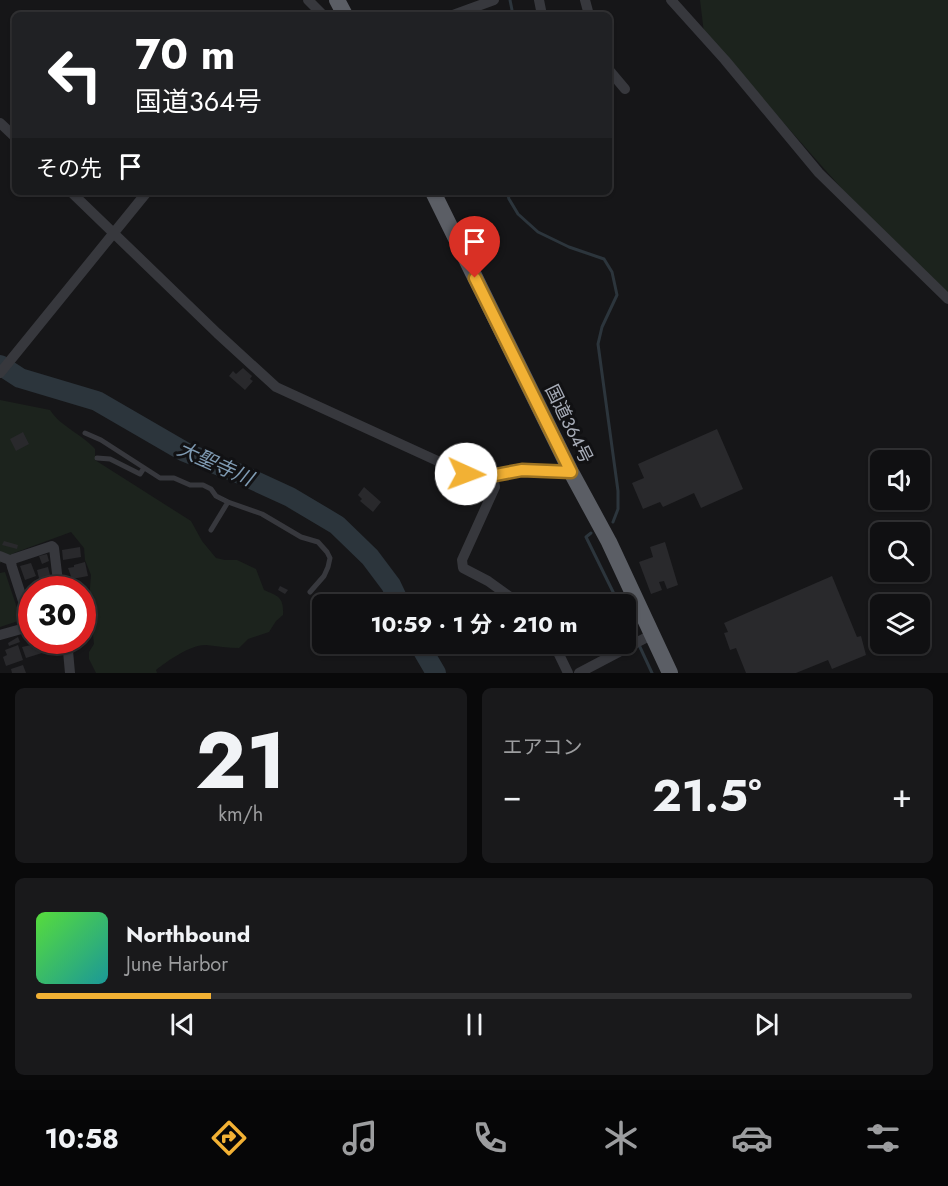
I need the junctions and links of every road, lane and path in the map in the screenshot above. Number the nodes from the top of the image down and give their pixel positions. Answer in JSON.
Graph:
{"nodes":[{"id":1,"x":494,"y":0,"type":"edge"},
{"id":2,"x":671,"y":0,"type":"edge"},
{"id":3,"x":461,"y":12,"type":"edge"},
{"id":4,"x":612,"y":74,"type":"edge"},
{"id":5,"x":625,"y":89,"type":"dead end"},
{"id":6,"x":0,"y":123,"type":"edge"},
{"id":7,"x":12,"y":134,"type":"edge"},
{"id":8,"x":74,"y":195,"type":"edge"},
{"id":9,"x":145,"y":195,"type":"edge"},
{"id":10,"x":434,"y":195,"type":"edge"},
{"id":11,"x":113,"y":233,"type":"junction"},
{"id":12,"x":948,"y":299,"type":"edge"},
{"id":13,"x":0,"y":373,"type":"edge"},
{"id":14,"x":85,"y":433,"type":"dead end"},
{"id":15,"x":98,"y":458,"type":"dead end"},
{"id":16,"x":144,"y":468,"type":"junction"},
{"id":17,"x":571,"y":472,"type":"junction"},
{"id":18,"x":493,"y":476,"type":"junction"},
{"id":19,"x":228,"y":502,"type":"junction"},
{"id":20,"x":211,"y":530,"type":"dead end"},
{"id":21,"x":0,"y":556,"type":"edge"},
{"id":22,"x":12,"y":561,"type":"junction"},
{"id":23,"x":57,"y":576,"type":"edge"},
{"id":24,"x":18,"y":582,"type":"edge"},
{"id":25,"x":310,"y":592,"type":"dead end"},
{"id":26,"x":506,"y":594,"type":"edge"},
{"id":27,"x":18,"y":630,"type":"edge"},
{"id":28,"x":0,"y":635,"type":"edge"},
{"id":29,"x":651,"y":635,"type":"junction"},
{"id":30,"x":68,"y":654,"type":"edge"},
{"id":31,"x":558,"y":654,"type":"edge"},
{"id":32,"x":566,"y":672,"type":"edge"},
{"id":33,"x":70,"y":673,"type":"edge"},
{"id":34,"x":579,"y":673,"type":"edge"},
{"id":35,"x":670,"y":673,"type":"edge"}],
"edges":[{"from":1,"to":3,"type":"street"},
{"from":2,"to":12,"type":"street"},
{"from":4,"to":5,"type":"street"},
{"from":6,"to":7,"type":"street"},
{"from":8,"to":11,"type":"street"},
{"from":9,"to":11,"type":"street"},
{"from":10,"to":17,"type":"highway","name":"国道364号"},
{"from":11,"to":13,"type":"street"},
{"from":11,"to":18,"type":"street"},
{"from":14,"to":16,"type":"lane"},
{"from":15,"to":16,"type":"lane"},
{"from":16,"to":19,"type":"lane"},
{"from":17,"to":18,"type":"street"},
{"from":17,"to":29,"type":"highway","name":"国道364号"},
{"from":18,"to":26,"type":"street"},
{"from":19,"to":20,"type":"lane"},
{"from":19,"to":25,"type":"lane"},
{"from":21,"to":22,"type":"street"},
{"from":22,"to":23,"type":"street"},
{"from":22,"to":24,"type":"street"},
{"from":27,"to":28,"type":"street"},
{"from":29,"to":34,"type":"street"},
{"from":29,"to":35,"type":"highway","name":"国道364号"},
{"from":30,"to":33,"type":"street"},
{"from":31,"to":32,"type":"street"}]}
